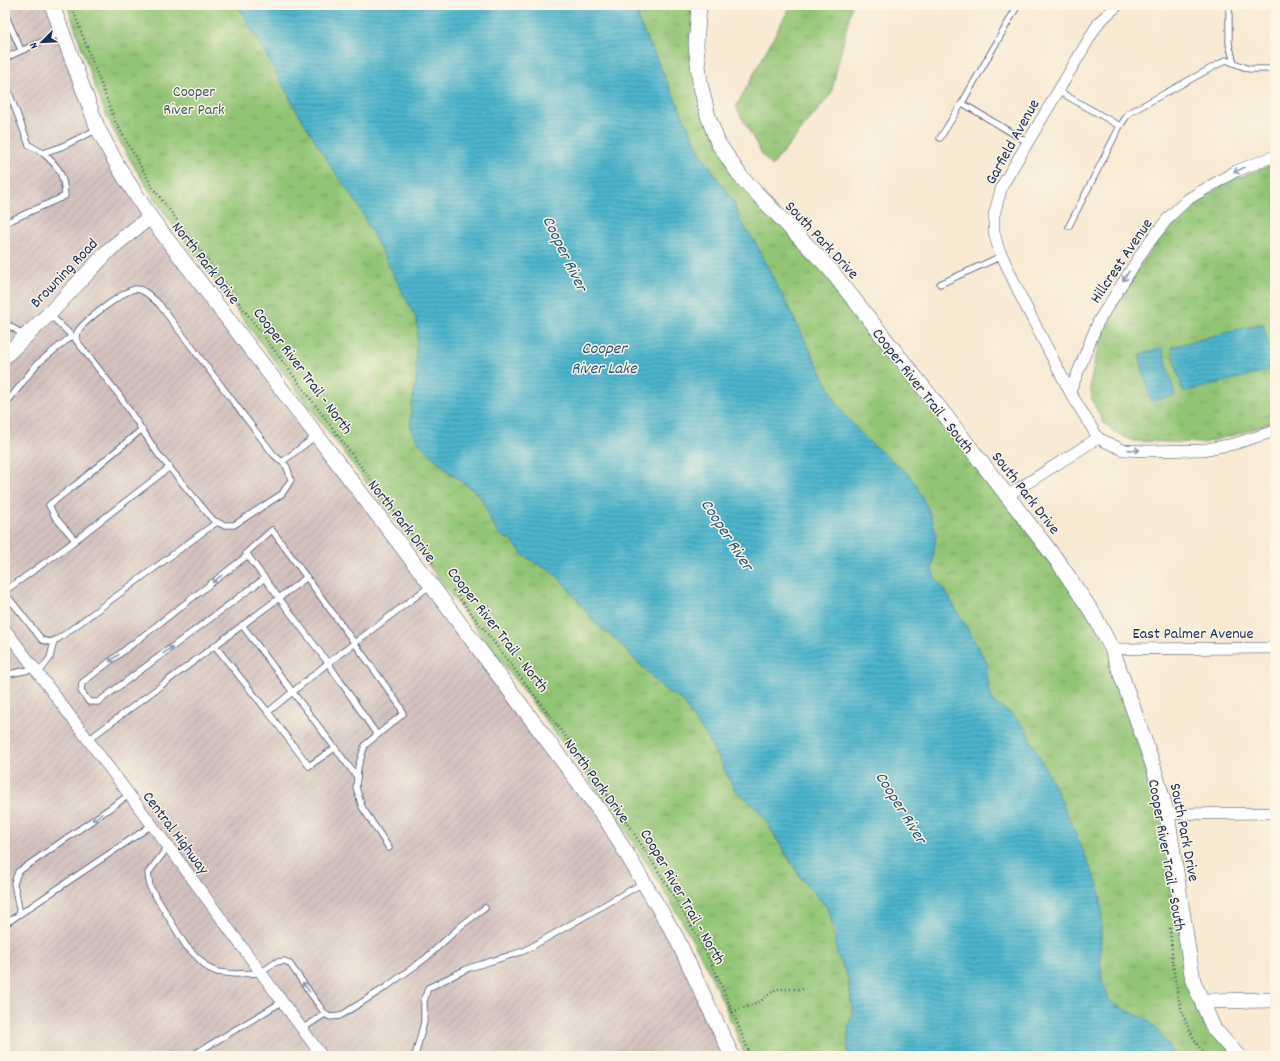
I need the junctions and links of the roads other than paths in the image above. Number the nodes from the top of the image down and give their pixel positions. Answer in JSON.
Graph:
{"nodes":[{"id":1,"x":52,"y":5,"type":"edge"},
{"id":2,"x":699,"y":5,"type":"edge"},
{"id":3,"x":1018,"y":5,"type":"edge"},
{"id":4,"x":1118,"y":5,"type":"edge"},
{"id":5,"x":1229,"y":5,"type":"edge"},
{"id":6,"x":5,"y":14,"type":"edge"},
{"id":7,"x":61,"y":33,"type":"junction"},
{"id":8,"x":22,"y":50,"type":"junction"},
{"id":9,"x":5,"y":58,"type":"edge"},
{"id":10,"x":1234,"y":63,"type":"junction"},
{"id":11,"x":1275,"y":69,"type":"edge"},
{"id":12,"x":5,"y":82,"type":"edge"},
{"id":13,"x":1058,"y":91,"type":"junction"},
{"id":14,"x":962,"y":103,"type":"junction"},
{"id":15,"x":1120,"y":126,"type":"junction"},
{"id":16,"x":98,"y":129,"type":"junction"},
{"id":17,"x":940,"y":138,"type":"dead end"},
{"id":18,"x":1027,"y":142,"type":"junction"},
{"id":19,"x":43,"y":153,"type":"junction"},
{"id":20,"x":1275,"y":156,"type":"edge"},
{"id":21,"x":150,"y":217,"type":"junction"},
{"id":22,"x":5,"y":223,"type":"edge"},
{"id":23,"x":1069,"y":226,"type":"dead end"},
{"id":24,"x":1002,"y":256,"type":"junction"},
{"id":25,"x":940,"y":284,"type":"dead end"},
{"id":26,"x":49,"y":314,"type":"junction"},
{"id":27,"x":5,"y":323,"type":"edge"},
{"id":28,"x":25,"y":335,"type":"junction"},
{"id":29,"x":74,"y":338,"type":"junction"},
{"id":30,"x":5,"y":356,"type":"edge"},
{"id":31,"x":1070,"y":392,"type":"junction"},
{"id":32,"x":5,"y":405,"type":"edge"},
{"id":33,"x":141,"y":430,"type":"junction"},
{"id":34,"x":1275,"y":431,"type":"edge"},
{"id":35,"x":316,"y":436,"type":"junction"},
{"id":36,"x":1098,"y":438,"type":"junction"},
{"id":37,"x":282,"y":462,"type":"junction"},
{"id":38,"x":170,"y":467,"type":"junction"},
{"id":39,"x":1007,"y":496,"type":"junction"},
{"id":40,"x":217,"y":522,"type":"junction"},
{"id":41,"x":75,"y":540,"type":"junction"},
{"id":42,"x":248,"y":555,"type":"junction"},
{"id":43,"x":307,"y":577,"type":"junction"},
{"id":44,"x":265,"y":578,"type":"junction"},
{"id":45,"x":431,"y":585,"type":"junction"},
{"id":46,"x":5,"y":592,"type":"edge"},
{"id":47,"x":279,"y":598,"type":"junction"},
{"id":48,"x":242,"y":625,"type":"junction"},
{"id":49,"x":5,"y":629,"type":"edge"},
{"id":50,"x":54,"y":641,"type":"junction"},
{"id":51,"x":355,"y":642,"type":"junction"},
{"id":52,"x":215,"y":646,"type":"junction"},
{"id":53,"x":1275,"y":648,"type":"edge"},
{"id":54,"x":1112,"y":649,"type":"junction"},
{"id":55,"x":328,"y":663,"type":"junction"},
{"id":56,"x":36,"y":671,"type":"junction"},
{"id":57,"x":5,"y":672,"type":"edge"},
{"id":58,"x":292,"y":692,"type":"junction"},
{"id":59,"x":268,"y":712,"type":"junction"},
{"id":60,"x":377,"y":735,"type":"junction"},
{"id":61,"x":88,"y":740,"type":"junction"},
{"id":62,"x":335,"y":748,"type":"junction"},
{"id":63,"x":357,"y":777,"type":"junction"},
{"id":64,"x":129,"y":795,"type":"junction"},
{"id":65,"x":1275,"y":813,"type":"edge"},
{"id":66,"x":1167,"y":814,"type":"junction"},
{"id":67,"x":152,"y":825,"type":"junction"},
{"id":68,"x":168,"y":847,"type":"junction"},
{"id":69,"x":388,"y":848,"type":"dead end"},
{"id":70,"x":644,"y":882,"type":"junction"},
{"id":71,"x":485,"y":908,"type":"dead end"},
{"id":72,"x":20,"y":914,"type":"junction"},
{"id":73,"x":5,"y":924,"type":"edge"},
{"id":74,"x":261,"y":973,"type":"junction"},
{"id":75,"x":1275,"y":1000,"type":"edge"},
{"id":76,"x":1202,"y":1001,"type":"junction"},
{"id":77,"x":282,"y":1002,"type":"junction"},
{"id":78,"x":326,"y":1014,"type":"junction"},
{"id":79,"x":302,"y":1029,"type":"junction"},
{"id":80,"x":191,"y":1056,"type":"edge"},
{"id":81,"x":322,"y":1056,"type":"edge"},
{"id":82,"x":415,"y":1056,"type":"edge"},
{"id":83,"x":732,"y":1056,"type":"edge"},
{"id":84,"x":1238,"y":1056,"type":"edge"}],
"edges":[{"from":1,"to":7,"type":"street","name":"North Park Drive"},
{"from":2,"to":39,"type":"street","name":"South Park Drive"},
{"from":3,"to":14,"type":"lane"},
{"from":4,"to":13,"type":"street","name":"Garfield Avenue"},
{"from":5,"to":10,"type":"lane"},
{"from":6,"to":8,"type":"lane"},
{"from":7,"to":8,"type":"lane"},
{"from":7,"to":16,"type":"street","name":"North Park Drive"},
{"from":8,"to":9,"type":"lane"},
{"from":10,"to":11,"type":"lane"},
{"from":10,"to":15,"type":"lane"},
{"from":12,"to":19,"type":"lane"},
{"from":13,"to":15,"type":"lane"},
{"from":13,"to":18,"type":"street","name":"Garfield Avenue"},
{"from":14,"to":17,"type":"lane"},
{"from":14,"to":18,"type":"lane"},
{"from":15,"to":23,"type":"lane"},
{"from":16,"to":19,"type":"lane"},
{"from":16,"to":21,"type":"street","name":"North Park Drive"},
{"from":18,"to":24,"type":"street","name":"Garfield Avenue"},
{"from":19,"to":22,"type":"lane"},
{"from":20,"to":31,"type":"street","name":"Hillcrest Avenue","one_way":true},
{"from":21,"to":26,"type":"street","name":"Browning Road"},
{"from":21,"to":35,"type":"street","name":"North Park Drive"},
{"from":24,"to":25,"type":"lane"},
{"from":24,"to":31,"type":"street","name":"Garfield Avenue"},
{"from":26,"to":28,"type":"street","name":"Browning Road"},
{"from":26,"to":29,"type":"lane"},
{"from":27,"to":28,"type":"lane"},
{"from":28,"to":30,"type":"street","name":"Browning Road"},
{"from":29,"to":32,"type":"lane"},
{"from":29,"to":33,"type":"lane"},
{"from":29,"to":37,"type":"lane"},
{"from":31,"to":36,"type":"street","name":"Garfield Avenue"},
{"from":33,"to":38,"type":"lane"},
{"from":33,"to":41,"type":"lane"},
{"from":36,"to":34,"type":"street","one_way":true},
{"from":35,"to":37,"type":"lane"},
{"from":35,"to":45,"type":"street","name":"North Park Drive"},
{"from":36,"to":39,"type":"street"},
{"from":37,"to":40,"type":"lane"},
{"from":38,"to":40,"type":"lane"},
{"from":38,"to":41,"type":"lane"},
{"from":39,"to":54,"type":"street","name":"South Park Drive"},
{"from":40,"to":50,"type":"lane"},
{"from":41,"to":46,"type":"lane"},
{"from":42,"to":43,"type":"lane"},
{"from":42,"to":44,"type":"lane"},
{"from":42,"to":44,"type":"lane","one_way":true},
{"from":43,"to":47,"type":"lane"},
{"from":43,"to":51,"type":"lane"},
{"from":44,"to":47,"type":"lane"},
{"from":45,"to":51,"type":"lane"},
{"from":45,"to":70,"type":"street","name":"North Park Drive"},
{"from":46,"to":50,"type":"lane"},
{"from":47,"to":48,"type":"lane"},
{"from":47,"to":55,"type":"lane"},
{"from":48,"to":52,"type":"lane"},
{"from":48,"to":58,"type":"lane"},
{"from":49,"to":56,"type":"street","name":"Central Highway"},
{"from":50,"to":56,"type":"lane"},
{"from":51,"to":55,"type":"lane"},
{"from":51,"to":60,"type":"lane"},
{"from":52,"to":59,"type":"lane"},
{"from":52,"to":61,"type":"lane"},
{"from":53,"to":54,"type":"street","name":"East Palmer Avenue"},
{"from":54,"to":66,"type":"street","name":"South Park Drive"},
{"from":55,"to":58,"type":"lane"},
{"from":55,"to":60,"type":"lane"},
{"from":56,"to":57,"type":"lane"},
{"from":56,"to":61,"type":"street","name":"Central Highway"},
{"from":58,"to":59,"type":"lane"},
{"from":58,"to":62,"type":"lane"},
{"from":59,"to":62,"type":"lane"},
{"from":60,"to":63,"type":"lane"},
{"from":61,"to":64,"type":"street","name":"Central Highway"},
{"from":62,"to":63,"type":"lane"},
{"from":63,"to":69,"type":"lane"},
{"from":64,"to":67,"type":"street","name":"Central Highway"},
{"from":64,"to":72,"type":"lane","one_way":true},
{"from":65,"to":66,"type":"street"},
{"from":66,"to":76,"type":"street","name":"South Park Drive"},
{"from":67,"to":68,"type":"street","name":"Central Highway"},
{"from":67,"to":72,"type":"lane"},
{"from":68,"to":74,"type":"street","name":"Central Highway"},
{"from":68,"to":74,"type":"lane"},
{"from":70,"to":82,"type":"lane"},
{"from":70,"to":83,"type":"street","name":"North Park Drive"},
{"from":71,"to":78,"type":"lane"},
{"from":72,"to":73,"type":"lane"},
{"from":74,"to":77,"type":"street","name":"Central Highway"},
{"from":78,"to":74,"type":"lane","one_way":true},
{"from":75,"to":76,"type":"street"},
{"from":76,"to":84,"type":"street","name":"South Park Drive"},
{"from":77,"to":79,"type":"street","name":"Central Highway"},
{"from":77,"to":80,"type":"lane"},
{"from":78,"to":79,"type":"lane"},
{"from":79,"to":81,"type":"street","name":"Central Highway"}]}
